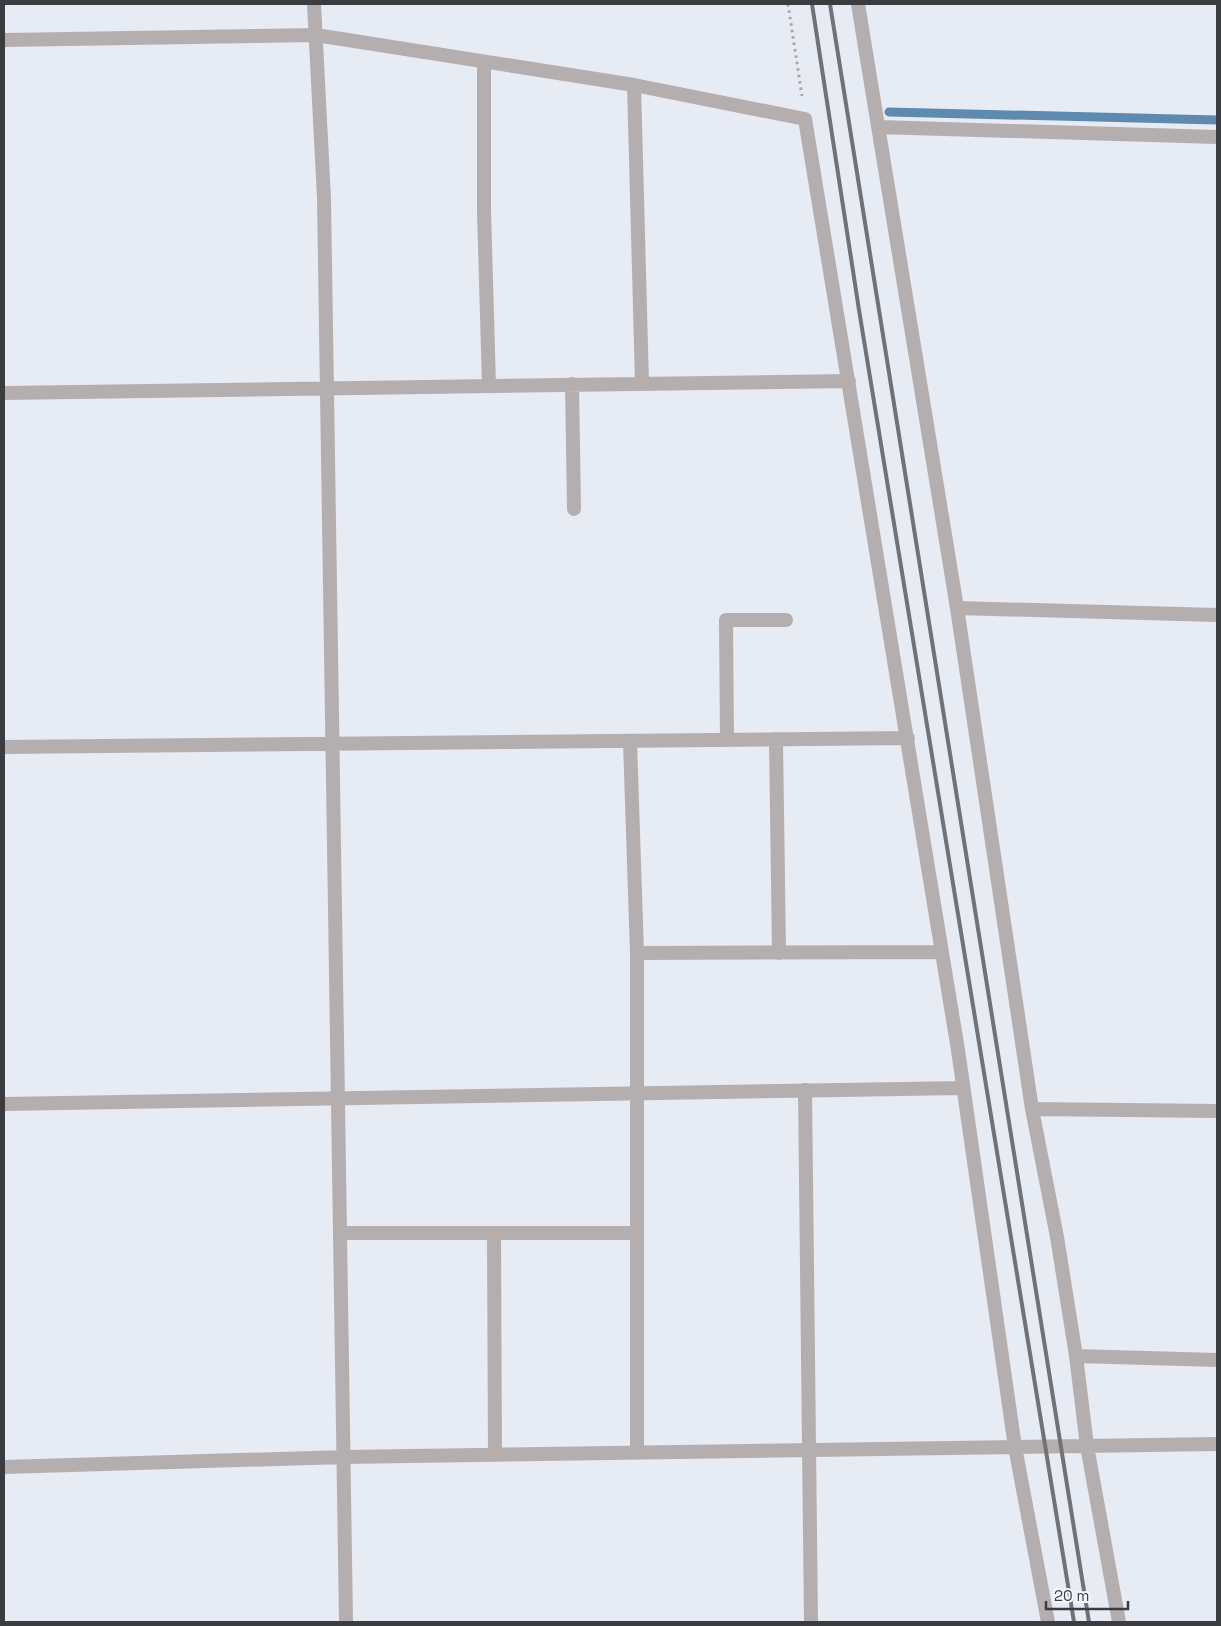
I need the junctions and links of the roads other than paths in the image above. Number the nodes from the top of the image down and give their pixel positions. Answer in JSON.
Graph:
{"nodes":[{"id":1,"x":314,"y":4,"type":"edge"},
{"id":2,"x":858,"y":4,"type":"edge"},
{"id":3,"x":316,"y":35,"type":"junction"},
{"id":4,"x":4,"y":40,"type":"edge"},
{"id":5,"x":484,"y":62,"type":"junction"},
{"id":6,"x":634,"y":85,"type":"junction"},
{"id":7,"x":878,"y":127,"type":"junction"},
{"id":8,"x":1217,"y":137,"type":"edge"},
{"id":9,"x":849,"y":380,"type":"junction"},
{"id":10,"x":642,"y":383,"type":"junction"},
{"id":11,"x":572,"y":384,"type":"junction"},
{"id":12,"x":489,"y":386,"type":"junction"},
{"id":13,"x":326,"y":388,"type":"junction"},
{"id":14,"x":4,"y":393,"type":"edge"},
{"id":15,"x":574,"y":509,"type":"dead end"},
{"id":16,"x":957,"y":608,"type":"junction"},
{"id":17,"x":1217,"y":615,"type":"edge"},
{"id":18,"x":786,"y":620,"type":"dead end"},
{"id":19,"x":908,"y":738,"type":"junction"},
{"id":20,"x":776,"y":739,"type":"junction"},
{"id":21,"x":727,"y":740,"type":"junction"},
{"id":22,"x":332,"y":742,"type":"junction"},
{"id":23,"x":630,"y":742,"type":"junction"},
{"id":24,"x":4,"y":747,"type":"edge"},
{"id":25,"x":942,"y":952,"type":"junction"},
{"id":26,"x":637,"y":953,"type":"junction"},
{"id":27,"x":779,"y":953,"type":"junction"},
{"id":28,"x":964,"y":1088,"type":"junction"},
{"id":29,"x":805,"y":1090,"type":"junction"},
{"id":30,"x":637,"y":1092,"type":"junction"},
{"id":31,"x":338,"y":1097,"type":"junction"},
{"id":32,"x":4,"y":1104,"type":"edge"},
{"id":33,"x":1032,"y":1109,"type":"junction"},
{"id":34,"x":1217,"y":1111,"type":"edge"},
{"id":35,"x":340,"y":1233,"type":"junction"},
{"id":36,"x":637,"y":1233,"type":"junction"},
{"id":37,"x":494,"y":1234,"type":"junction"},
{"id":38,"x":1076,"y":1356,"type":"junction"},
{"id":39,"x":1217,"y":1360,"type":"edge"},
{"id":40,"x":1217,"y":1444,"type":"edge"},
{"id":41,"x":1087,"y":1446,"type":"junction"},
{"id":42,"x":1015,"y":1447,"type":"junction"},
{"id":43,"x":808,"y":1450,"type":"junction"},
{"id":44,"x":638,"y":1452,"type":"junction"},
{"id":45,"x":494,"y":1455,"type":"junction"},
{"id":46,"x":345,"y":1457,"type":"junction"},
{"id":47,"x":4,"y":1467,"type":"edge"},
{"id":48,"x":346,"y":1622,"type":"edge"},
{"id":49,"x":811,"y":1622,"type":"edge"},
{"id":50,"x":1048,"y":1622,"type":"edge"},
{"id":51,"x":1119,"y":1622,"type":"edge"}],
"edges":[{"from":1,"to":3,"type":"street"},
{"from":2,"to":7,"type":"street"},
{"from":3,"to":4,"type":"street"},
{"from":3,"to":5,"type":"street"},
{"from":3,"to":13,"type":"street"},
{"from":5,"to":6,"type":"street"},
{"from":5,"to":12,"type":"street"},
{"from":6,"to":9,"type":"street"},
{"from":6,"to":10,"type":"street"},
{"from":7,"to":8,"type":"street"},
{"from":7,"to":16,"type":"street"},
{"from":9,"to":10,"type":"street"},
{"from":9,"to":19,"type":"street"},
{"from":10,"to":11,"type":"street"},
{"from":11,"to":12,"type":"street"},
{"from":11,"to":15,"type":"street"},
{"from":12,"to":13,"type":"street"},
{"from":13,"to":14,"type":"street"},
{"from":13,"to":22,"type":"street"},
{"from":16,"to":17,"type":"street"},
{"from":16,"to":33,"type":"street"},
{"from":18,"to":21,"type":"street"},
{"from":19,"to":20,"type":"street"},
{"from":19,"to":25,"type":"street"},
{"from":20,"to":21,"type":"street"},
{"from":20,"to":27,"type":"street"},
{"from":21,"to":23,"type":"street"},
{"from":22,"to":23,"type":"street"},
{"from":22,"to":24,"type":"street"},
{"from":22,"to":31,"type":"street"},
{"from":23,"to":26,"type":"street"},
{"from":25,"to":27,"type":"street"},
{"from":25,"to":28,"type":"street"},
{"from":26,"to":27,"type":"street"},
{"from":26,"to":30,"type":"street"},
{"from":28,"to":29,"type":"street"},
{"from":28,"to":42,"type":"street"},
{"from":29,"to":30,"type":"street"},
{"from":29,"to":43,"type":"street"},
{"from":30,"to":31,"type":"street"},
{"from":30,"to":36,"type":"street"},
{"from":31,"to":32,"type":"street"},
{"from":31,"to":35,"type":"street"},
{"from":33,"to":34,"type":"street"},
{"from":33,"to":38,"type":"street"},
{"from":35,"to":37,"type":"street"},
{"from":35,"to":46,"type":"street"},
{"from":36,"to":37,"type":"street"},
{"from":36,"to":44,"type":"street"},
{"from":37,"to":45,"type":"street"},
{"from":38,"to":39,"type":"street"},
{"from":38,"to":41,"type":"street"},
{"from":40,"to":41,"type":"street"},
{"from":41,"to":42,"type":"street"},
{"from":41,"to":51,"type":"street"},
{"from":42,"to":43,"type":"street"},
{"from":42,"to":50,"type":"street"},
{"from":43,"to":44,"type":"street"},
{"from":43,"to":49,"type":"street"},
{"from":44,"to":45,"type":"street"},
{"from":45,"to":46,"type":"street"},
{"from":46,"to":47,"type":"street"},
{"from":46,"to":48,"type":"street"}]}
